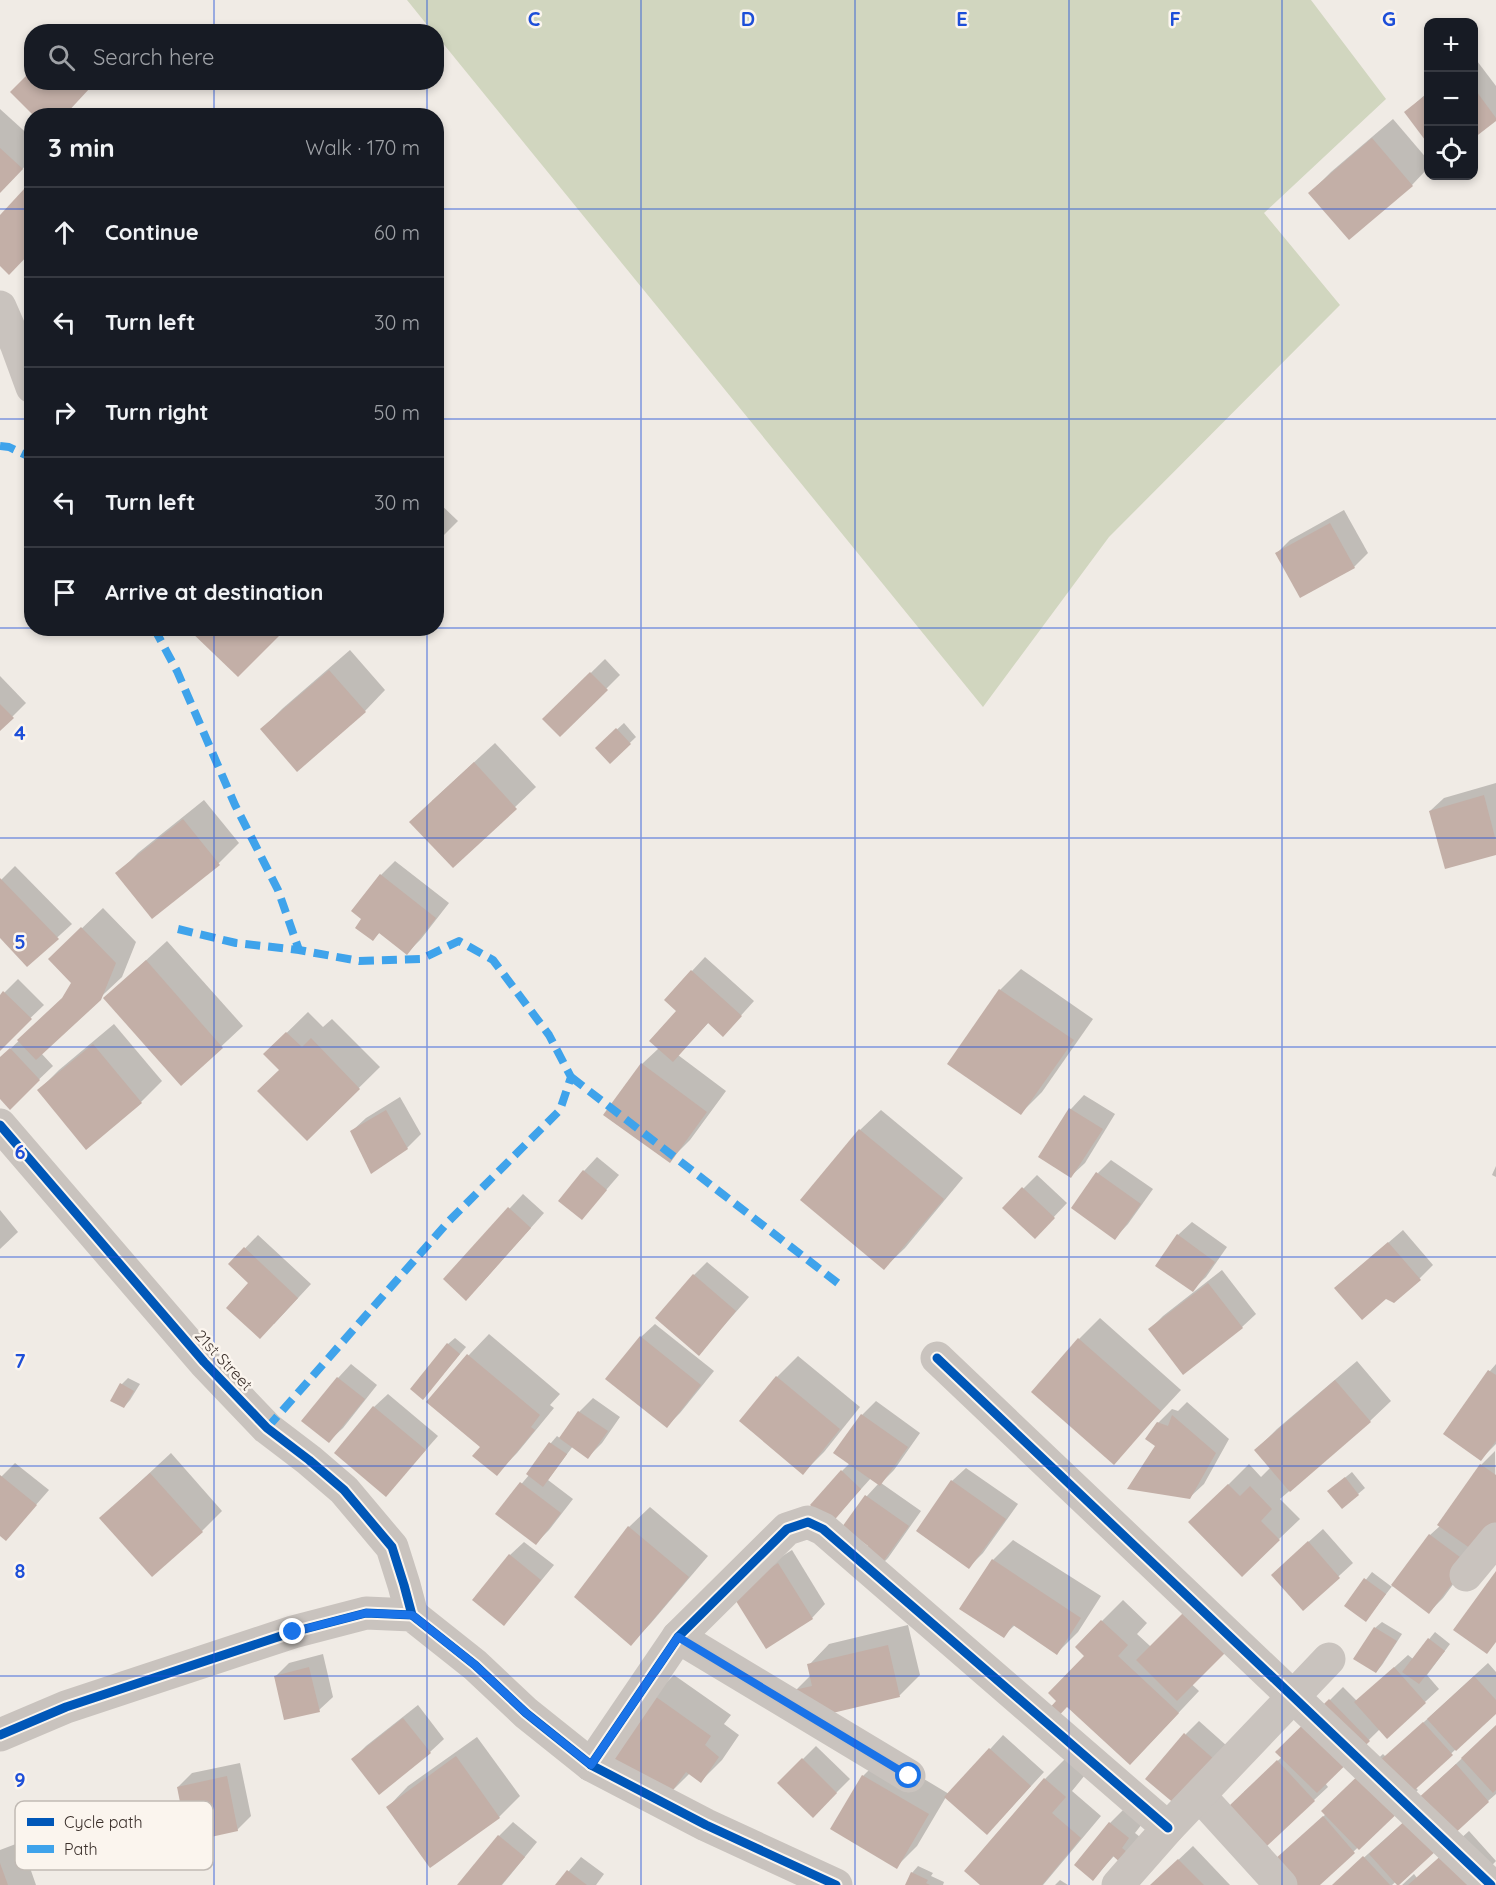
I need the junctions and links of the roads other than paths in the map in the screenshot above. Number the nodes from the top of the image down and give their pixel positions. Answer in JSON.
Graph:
{"nodes":[{"id":1,"x":0,"y":307,"type":"edge"},
{"id":2,"x":24,"y":365,"type":"edge"},
{"id":3,"x":0,"y":1125,"type":"edge"},
{"id":4,"x":937,"y":1358,"type":"dead end"},
{"id":5,"x":1496,"y":1539,"type":"edge"},
{"id":6,"x":1466,"y":1575,"type":"dead end"},
{"id":7,"x":412,"y":1615,"type":"junction"},
{"id":8,"x":678,"y":1637,"type":"junction"},
{"id":9,"x":1329,"y":1659,"type":"dead end"},
{"id":10,"x":1293,"y":1697,"type":"junction"},
{"id":11,"x":0,"y":1735,"type":"edge"},
{"id":12,"x":591,"y":1765,"type":"junction"},
{"id":13,"x":909,"y":1776,"type":"dead end"},
{"id":14,"x":1200,"y":1796,"type":"junction"},
{"id":15,"x":1168,"y":1828,"type":"junction"},
{"id":16,"x":836,"y":1885,"type":"edge"},
{"id":17,"x":1119,"y":1885,"type":"edge"},
{"id":18,"x":1281,"y":1885,"type":"edge"},
{"id":19,"x":1491,"y":1885,"type":"edge"}],
"edges":[{"from":1,"to":2,"type":"street"},
{"from":3,"to":7,"type":"street","name":"21st Street"},
{"from":4,"to":10,"type":"street"},
{"from":5,"to":6,"type":"street"},
{"from":7,"to":11,"type":"street"},
{"from":7,"to":12,"type":"street"},
{"from":8,"to":12,"type":"street"},
{"from":8,"to":13,"type":"street"},
{"from":8,"to":15,"type":"street"},
{"from":9,"to":10,"type":"street"},
{"from":10,"to":14,"type":"street"},
{"from":10,"to":19,"type":"street"},
{"from":12,"to":16,"type":"street"},
{"from":14,"to":15,"type":"street"},
{"from":14,"to":18,"type":"street"},
{"from":15,"to":17,"type":"street"}]}
